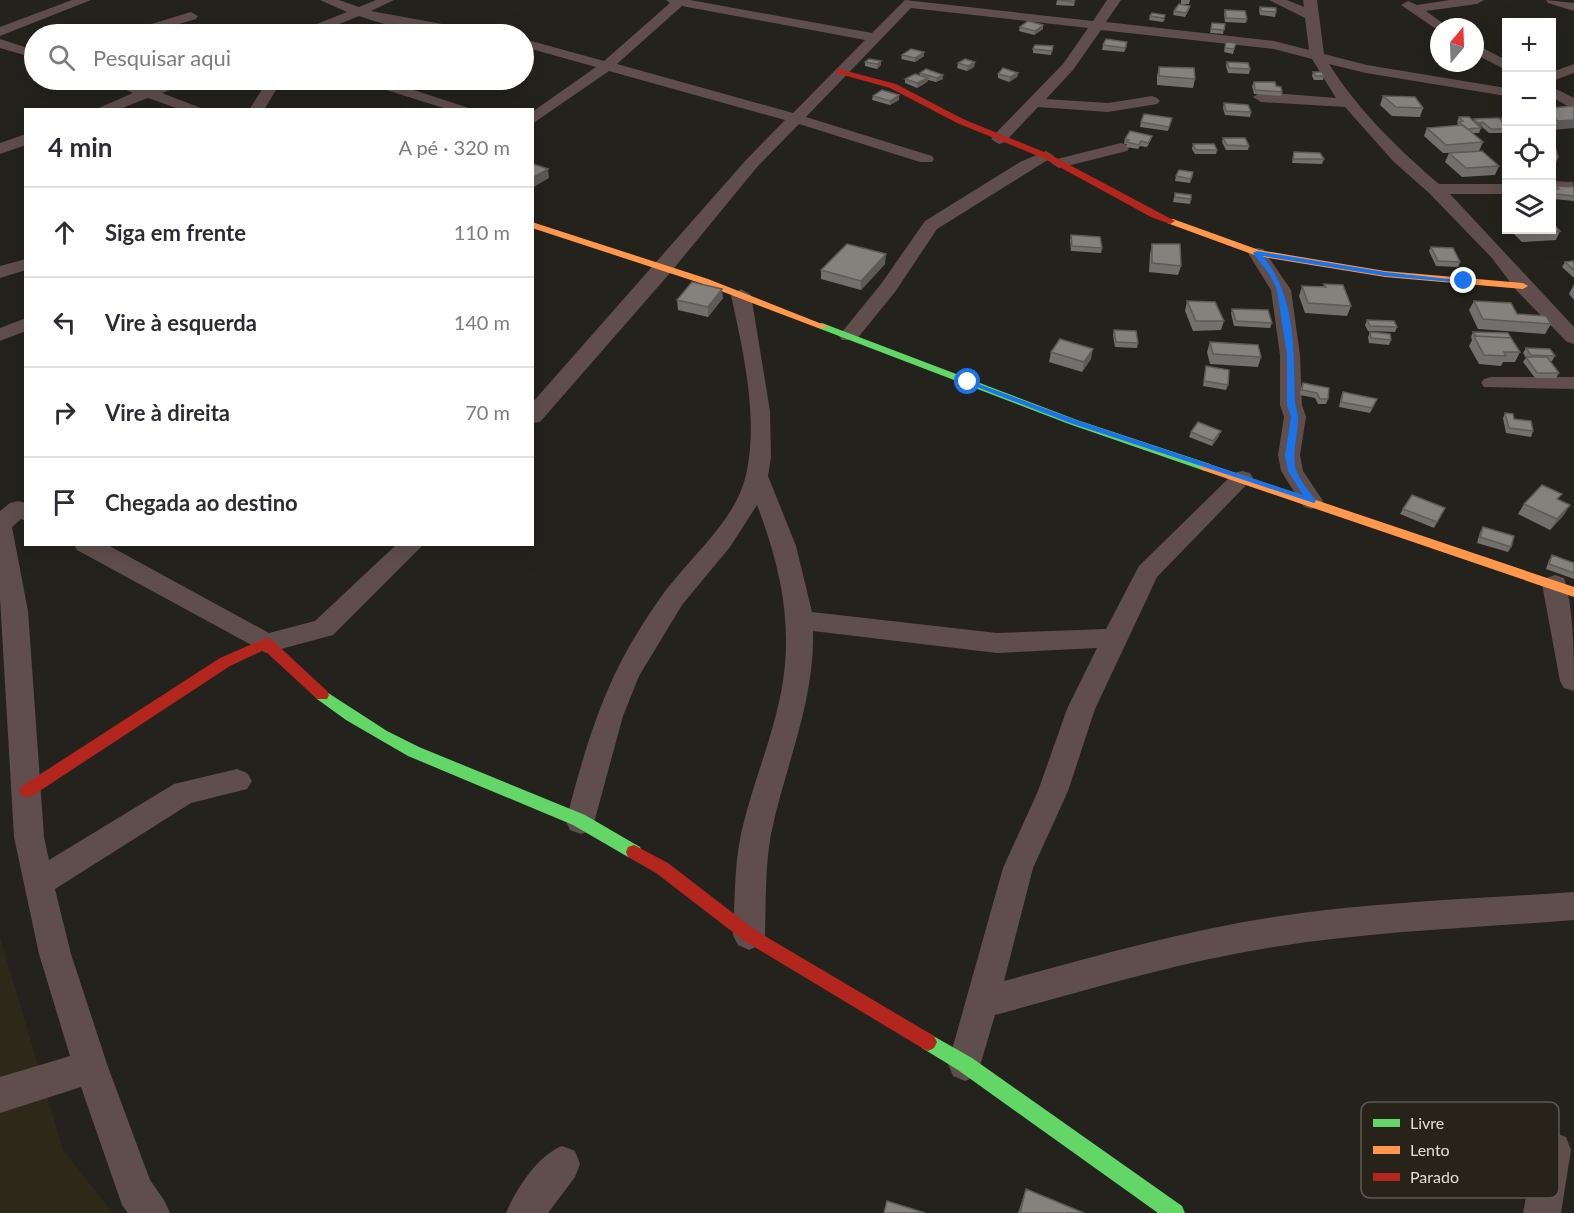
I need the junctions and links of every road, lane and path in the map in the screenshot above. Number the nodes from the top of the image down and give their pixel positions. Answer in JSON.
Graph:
{"nodes":[{"id":1,"x":84,"y":0,"type":"edge"},
{"id":2,"x":327,"y":0,"type":"edge"},
{"id":3,"x":387,"y":0,"type":"edge"},
{"id":4,"x":1114,"y":0,"type":"edge"},
{"id":5,"x":1276,"y":0,"type":"edge"},
{"id":6,"x":1401,"y":0,"type":"edge"},
{"id":7,"x":1477,"y":0,"type":"edge"},
{"id":8,"x":1553,"y":0,"type":"edge"},
{"id":9,"x":676,"y":1,"type":"edge"},
{"id":10,"x":910,"y":2,"type":"edge"},
{"id":11,"x":1310,"y":7,"type":"edge"},
{"id":12,"x":1574,"y":7,"type":"edge"},
{"id":13,"x":1415,"y":9,"type":"junction"},
{"id":14,"x":359,"y":10,"type":"junction"},
{"id":15,"x":191,"y":16,"type":"dead end"},
{"id":16,"x":1430,"y":19,"type":"edge"},
{"id":17,"x":165,"y":24,"type":"edge"},
{"id":18,"x":327,"y":24,"type":"edge"},
{"id":19,"x":407,"y":24,"type":"edge"},
{"id":20,"x":1096,"y":25,"type":"junction"},
{"id":21,"x":0,"y":32,"type":"edge"},
{"id":22,"x":876,"y":38,"type":"junction"},
{"id":23,"x":0,"y":43,"type":"edge"},
{"id":24,"x":534,"y":46,"type":"edge"},
{"id":25,"x":24,"y":51,"type":"edge"},
{"id":26,"x":1484,"y":53,"type":"edge"},
{"id":27,"x":1317,"y":56,"type":"junction"},
{"id":28,"x":1502,"y":64,"type":"edge"},
{"id":29,"x":607,"y":66,"type":"junction"},
{"id":30,"x":1574,"y":68,"type":"edge"},
{"id":31,"x":839,"y":71,"type":"junction"},
{"id":32,"x":1556,"y":75,"type":"edge"},
{"id":33,"x":137,"y":90,"type":"edge"},
{"id":34,"x":155,"y":90,"type":"edge"},
{"id":35,"x":268,"y":90,"type":"edge"},
{"id":36,"x":402,"y":90,"type":"edge"},
{"id":37,"x":1502,"y":91,"type":"edge"},
{"id":38,"x":146,"y":93,"type":"junction"},
{"id":39,"x":1556,"y":94,"type":"edge"},
{"id":40,"x":1261,"y":97,"type":"edge"},
{"id":41,"x":1152,"y":101,"type":"dead end"},
{"id":42,"x":1556,"y":101,"type":"edge"},
{"id":43,"x":1034,"y":102,"type":"junction"},
{"id":44,"x":1348,"y":103,"type":"junction"},
{"id":45,"x":1573,"y":105,"type":"edge"},
{"id":46,"x":106,"y":108,"type":"edge"},
{"id":47,"x":193,"y":108,"type":"edge"},
{"id":48,"x":256,"y":108,"type":"edge"},
{"id":49,"x":461,"y":108,"type":"edge"},
{"id":50,"x":534,"y":118,"type":"edge"},
{"id":51,"x":794,"y":118,"type":"junction"},
{"id":52,"x":999,"y":139,"type":"junction"},
{"id":53,"x":24,"y":140,"type":"edge"},
{"id":54,"x":1121,"y":148,"type":"dead end"},
{"id":55,"x":0,"y":149,"type":"edge"},
{"id":56,"x":926,"y":159,"type":"dead end"},
{"id":57,"x":1053,"y":159,"type":"junction"},
{"id":58,"x":1435,"y":189,"type":"junction"},
{"id":59,"x":1502,"y":189,"type":"edge"},
{"id":60,"x":534,"y":226,"type":"edge"},
{"id":61,"x":1257,"y":253,"type":"junction"},
{"id":62,"x":24,"y":265,"type":"edge"},
{"id":63,"x":663,"y":269,"type":"junction"},
{"id":64,"x":0,"y":272,"type":"edge"},
{"id":65,"x":1523,"y":286,"type":"junction"},
{"id":66,"x":741,"y":295,"type":"junction"},
{"id":67,"x":24,"y":325,"type":"edge"},
{"id":68,"x":0,"y":335,"type":"edge"},
{"id":69,"x":849,"y":336,"type":"junction"},
{"id":70,"x":1574,"y":338,"type":"edge"},
{"id":71,"x":1491,"y":383,"type":"dead end"},
{"id":72,"x":1574,"y":383,"type":"edge"},
{"id":73,"x":534,"y":415,"type":"edge"},
{"id":74,"x":757,"y":476,"type":"junction"},
{"id":75,"x":1242,"y":478,"type":"junction"},
{"id":76,"x":1311,"y":501,"type":"junction"},
{"id":77,"x":14,"y":515,"type":"edge"},
{"id":78,"x":90,"y":546,"type":"edge"},
{"id":79,"x":410,"y":546,"type":"edge"},
{"id":80,"x":1564,"y":588,"type":"edge"},
{"id":81,"x":800,"y":620,"type":"junction"},
{"id":82,"x":1114,"y":638,"type":"junction"},
{"id":83,"x":266,"y":644,"type":"junction"},
{"id":84,"x":1574,"y":681,"type":"edge"},
{"id":85,"x":237,"y":781,"type":"dead end"},
{"id":86,"x":27,"y":791,"type":"junction"},
{"id":87,"x":581,"y":821,"type":"junction"},
{"id":88,"x":38,"y":884,"type":"junction"},
{"id":89,"x":1574,"y":906,"type":"edge"},
{"id":90,"x":749,"y":935,"type":"junction"},
{"id":91,"x":981,"y":1003,"type":"junction"},
{"id":92,"x":965,"y":1065,"type":"junction"},
{"id":93,"x":91,"y":1067,"type":"junction"},
{"id":94,"x":0,"y":1095,"type":"edge"},
{"id":95,"x":562,"y":1164,"type":"dead end"},
{"id":96,"x":1545,"y":1198,"type":"edge"},
{"id":97,"x":151,"y":1213,"type":"edge"},
{"id":98,"x":525,"y":1213,"type":"edge"},
{"id":99,"x":1175,"y":1213,"type":"edge"},
{"id":100,"x":1542,"y":1213,"type":"edge"}],
"edges":[{"from":1,"to":21,"type":"street"},
{"from":2,"to":14,"type":"street"},
{"from":3,"to":14,"type":"street"},
{"from":4,"to":20,"type":"street"},
{"from":5,"to":11,"type":"street"},
{"from":6,"to":13,"type":"street"},
{"from":7,"to":13,"type":"street"},
{"from":8,"to":12,"type":"street"},
{"from":9,"to":22,"type":"street"},
{"from":9,"to":29,"type":"street"},
{"from":10,"to":20,"type":"street"},
{"from":10,"to":22,"type":"street"},
{"from":11,"to":27,"type":"street"},
{"from":13,"to":16,"type":"street"},
{"from":14,"to":18,"type":"street"},
{"from":14,"to":19,"type":"street"},
{"from":15,"to":17,"type":"street"},
{"from":20,"to":27,"type":"street"},
{"from":20,"to":43,"type":"street"},
{"from":22,"to":31,"type":"street"},
{"from":23,"to":25,"type":"street"},
{"from":24,"to":29,"type":"street"},
{"from":26,"to":28,"type":"street"},
{"from":27,"to":37,"type":"street"},
{"from":27,"to":44,"type":"street"},
{"from":29,"to":50,"type":"street"},
{"from":29,"to":51,"type":"street"},
{"from":30,"to":32,"type":"street"},
{"from":31,"to":51,"type":"street"},
{"from":31,"to":52,"type":"street"},
{"from":33,"to":38,"type":"street"},
{"from":34,"to":38,"type":"street"},
{"from":35,"to":48,"type":"street"},
{"from":36,"to":49,"type":"street"},
{"from":38,"to":46,"type":"street"},
{"from":38,"to":47,"type":"street"},
{"from":39,"to":45,"type":"street"},
{"from":40,"to":44,"type":"street"},
{"from":41,"to":43,"type":"street"},
{"from":42,"to":45,"type":"street"},
{"from":43,"to":52,"type":"street"},
{"from":44,"to":58,"type":"street"},
{"from":51,"to":56,"type":"street"},
{"from":51,"to":63,"type":"street"},
{"from":52,"to":57,"type":"street"},
{"from":53,"to":55,"type":"street"},
{"from":54,"to":57,"type":"street"},
{"from":57,"to":61,"type":"street"},
{"from":57,"to":69,"type":"street"},
{"from":58,"to":59,"type":"street"},
{"from":58,"to":65,"type":"street"},
{"from":60,"to":63,"type":"street"},
{"from":61,"to":65,"type":"street"},
{"from":61,"to":76,"type":"street"},
{"from":62,"to":64,"type":"street"},
{"from":63,"to":66,"type":"street"},
{"from":63,"to":73,"type":"street"},
{"from":65,"to":70,"type":"street"},
{"from":66,"to":69,"type":"street"},
{"from":66,"to":74,"type":"street"},
{"from":67,"to":68,"type":"street"},
{"from":69,"to":75,"type":"street"},
{"from":71,"to":72,"type":"street"},
{"from":74,"to":81,"type":"street"},
{"from":74,"to":87,"type":"street"},
{"from":75,"to":76,"type":"street"},
{"from":75,"to":82,"type":"street"},
{"from":76,"to":80,"type":"street"},
{"from":77,"to":86,"type":"street"},
{"from":78,"to":83,"type":"street"},
{"from":79,"to":83,"type":"street"},
{"from":80,"to":84,"type":"street"},
{"from":81,"to":82,"type":"street"},
{"from":81,"to":90,"type":"street"},
{"from":82,"to":91,"type":"street"},
{"from":83,"to":86,"type":"street"},
{"from":83,"to":87,"type":"street"},
{"from":85,"to":88,"type":"street"},
{"from":86,"to":88,"type":"street"},
{"from":87,"to":90,"type":"street"},
{"from":88,"to":93,"type":"street"},
{"from":89,"to":91,"type":"street"},
{"from":90,"to":92,"type":"street"},
{"from":91,"to":92,"type":"street"},
{"from":92,"to":99,"type":"street"},
{"from":93,"to":94,"type":"street"},
{"from":93,"to":97,"type":"street"},
{"from":95,"to":98,"type":"street"},
{"from":96,"to":100,"type":"street"}]}
